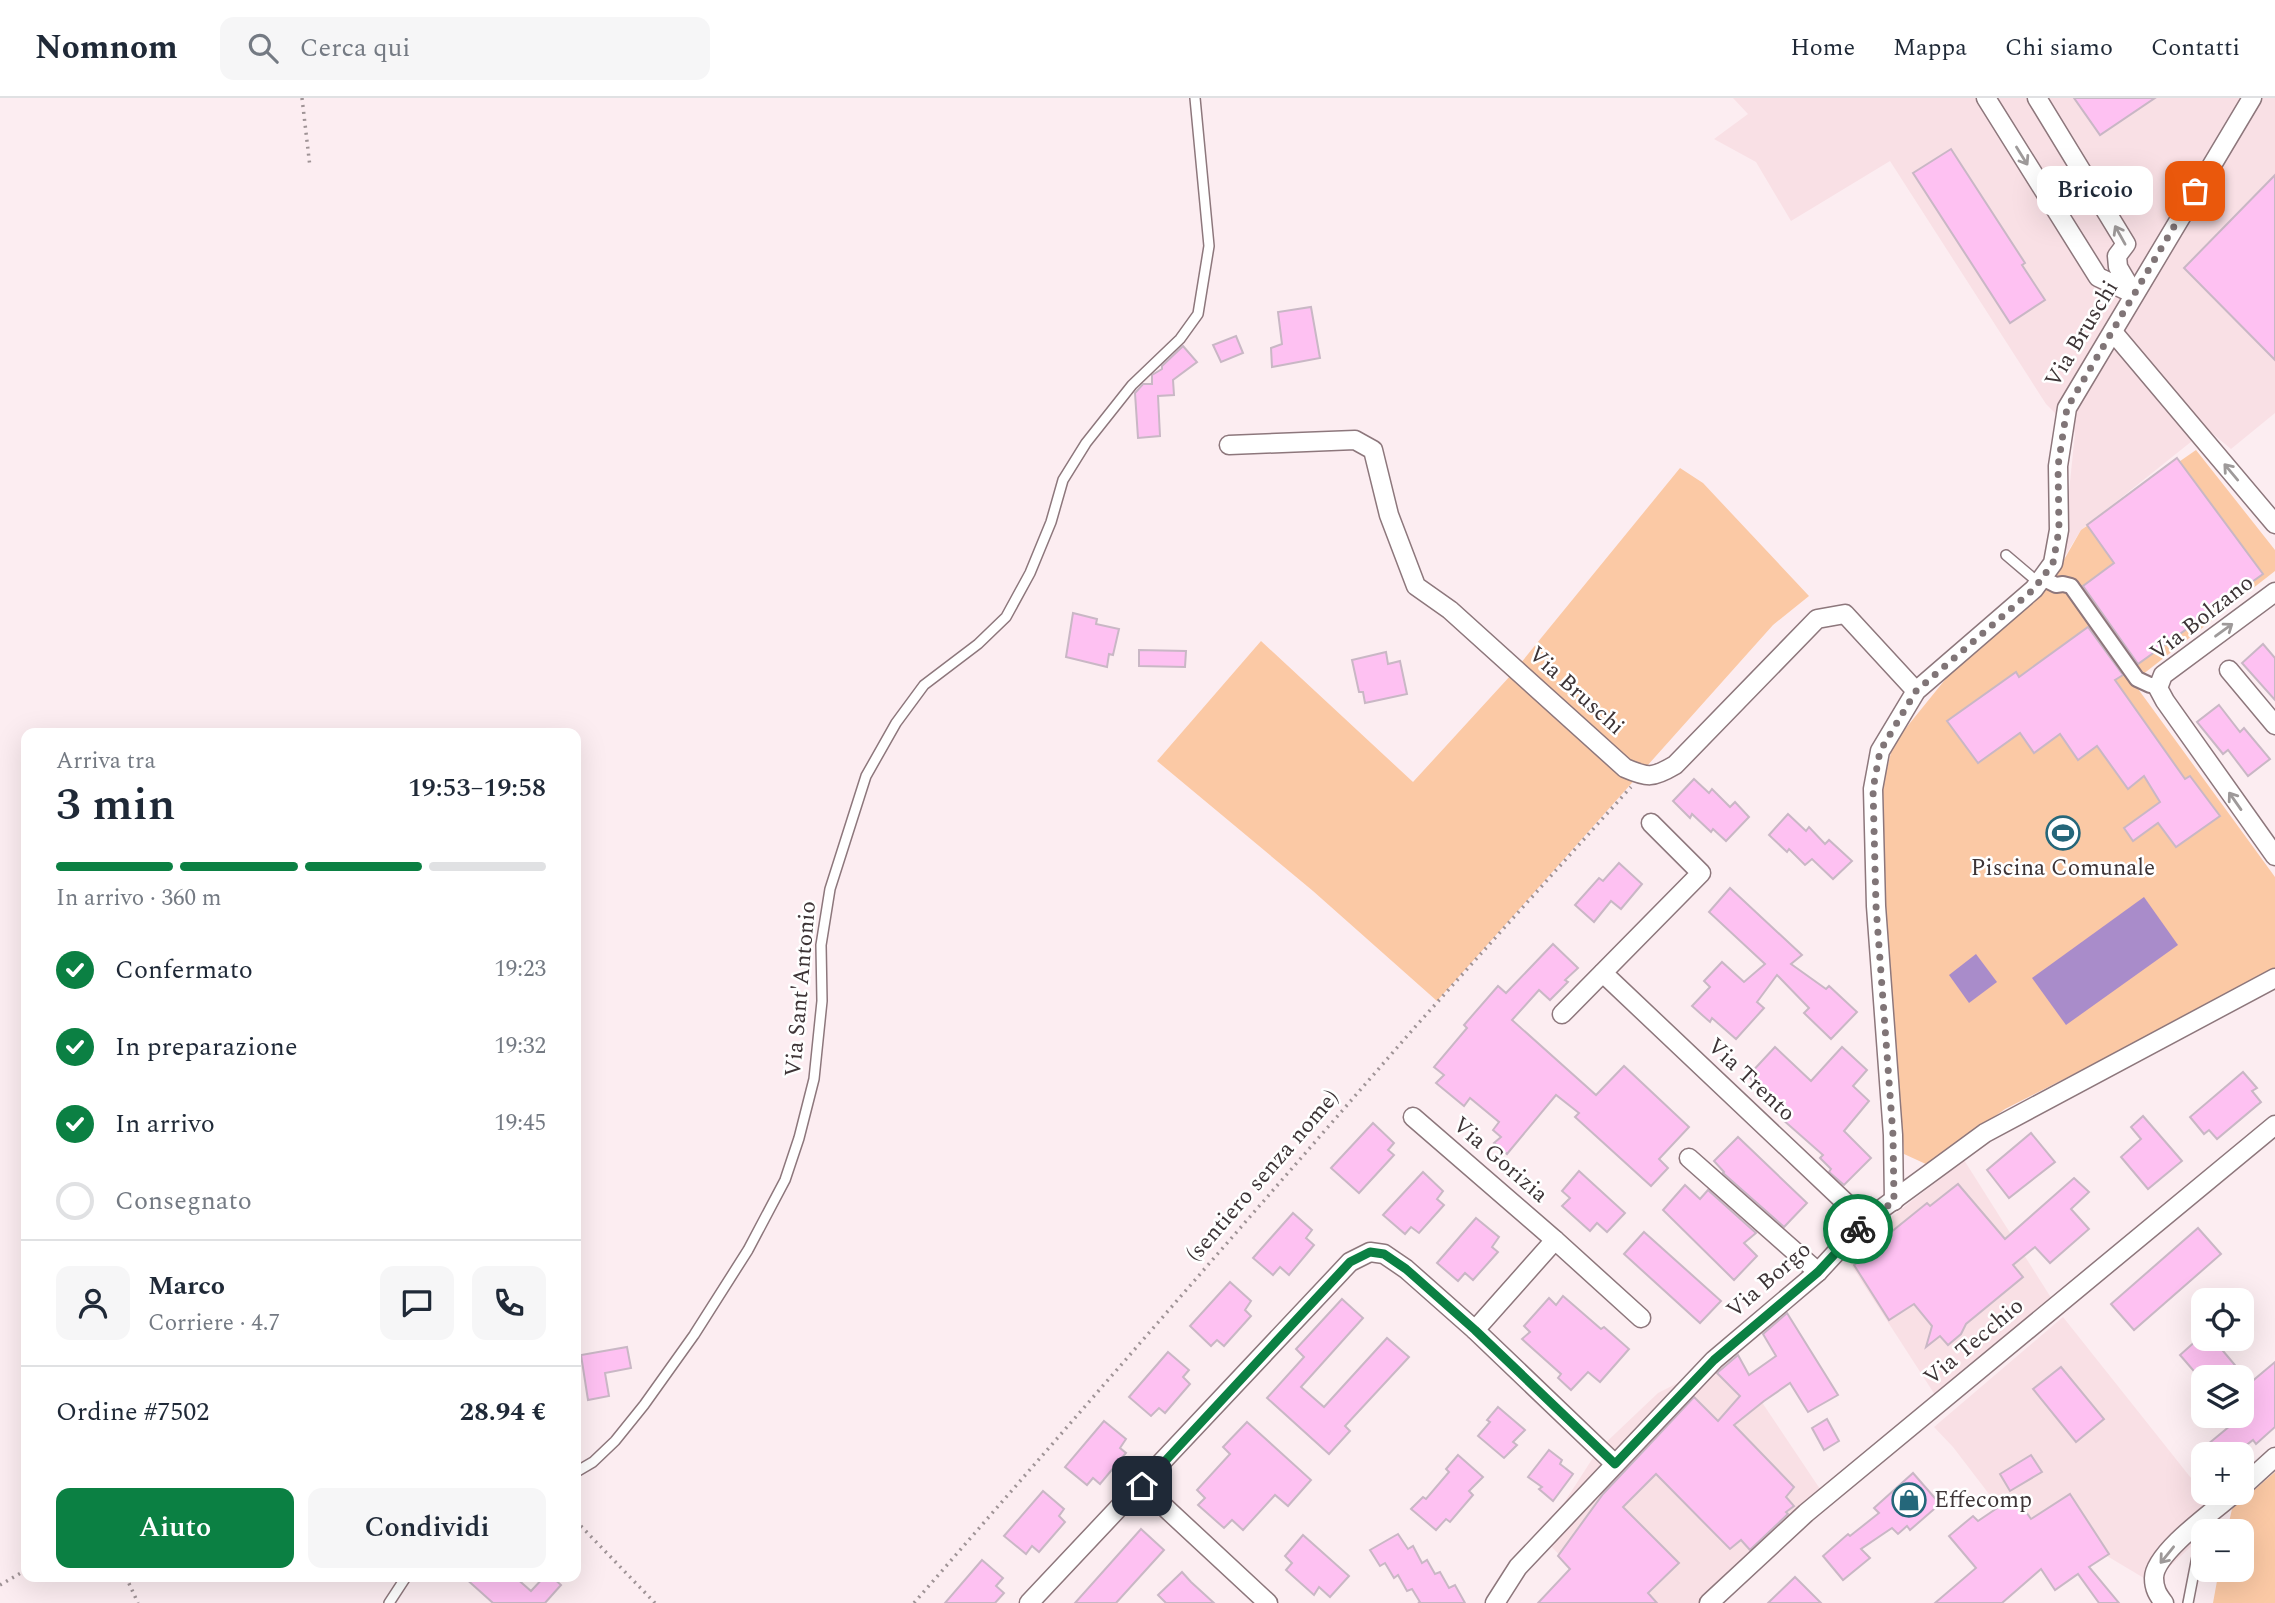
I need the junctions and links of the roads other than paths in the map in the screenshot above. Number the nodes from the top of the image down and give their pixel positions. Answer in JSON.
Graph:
{"nodes":[{"id":1,"x":1195,"y":98,"type":"edge"},
{"id":2,"x":1986,"y":98,"type":"edge"},
{"id":3,"x":2038,"y":98,"type":"edge"},
{"id":4,"x":2252,"y":98,"type":"edge"},
{"id":5,"x":2134,"y":294,"type":"junction"},
{"id":6,"x":2113,"y":332,"type":"junction"},
{"id":7,"x":1229,"y":445,"type":"dead end"},
{"id":8,"x":2275,"y":524,"type":"edge"},
{"id":9,"x":2006,"y":555,"type":"dead end"},
{"id":10,"x":2040,"y":580,"type":"junction"},
{"id":11,"x":2275,"y":592,"type":"edge"},
{"id":12,"x":2229,"y":670,"type":"dead end"},
{"id":13,"x":2158,"y":685,"type":"junction"},
{"id":14,"x":1916,"y":691,"type":"junction"},
{"id":15,"x":2275,"y":725,"type":"edge"},
{"id":16,"x":1651,"y":823,"type":"dead end"},
{"id":17,"x":2275,"y":856,"type":"edge"},
{"id":18,"x":1603,"y":973,"type":"junction"},
{"id":19,"x":2275,"y":978,"type":"edge"},
{"id":20,"x":1562,"y":1014,"type":"dead end"},
{"id":21,"x":1413,"y":1116,"type":"dead end"},
{"id":22,"x":2275,"y":1125,"type":"edge"},
{"id":23,"x":1689,"y":1158,"type":"dead end"},
{"id":24,"x":1894,"y":1201,"type":"junction"},
{"id":25,"x":1866,"y":1221,"type":"junction"},
{"id":26,"x":1555,"y":1240,"type":"junction"},
{"id":27,"x":1818,"y":1272,"type":"junction"},
{"id":28,"x":1641,"y":1318,"type":"dead end"},
{"id":29,"x":1475,"y":1330,"type":"junction"},
{"id":30,"x":2275,"y":1457,"type":"edge"},
{"id":31,"x":1615,"y":1464,"type":"junction"},
{"id":32,"x":581,"y":1469,"type":"edge"},
{"id":33,"x":2254,"y":1475,"type":"edge"},
{"id":34,"x":1142,"y":1486,"type":"junction"},
{"id":35,"x":2221,"y":1505,"type":"edge"},
{"id":36,"x":2205,"y":1519,"type":"edge"},
{"id":37,"x":2191,"y":1532,"type":"edge"},
{"id":38,"x":403,"y":1582,"type":"edge"},
{"id":39,"x":2193,"y":1582,"type":"edge"},
{"id":40,"x":389,"y":1603,"type":"edge"},
{"id":41,"x":1029,"y":1603,"type":"edge"},
{"id":42,"x":1268,"y":1603,"type":"edge"},
{"id":43,"x":1495,"y":1603,"type":"edge"},
{"id":44,"x":1709,"y":1603,"type":"edge"},
{"id":45,"x":2164,"y":1603,"type":"edge"},
{"id":46,"x":2189,"y":1603,"type":"edge"}],
"edges":[{"from":1,"to":32,"type":"lane","name":"Via Sant'Antonio"},
{"from":2,"to":5,"type":"street","one_way":true},
{"from":5,"to":3,"type":"street","one_way":true},
{"from":4,"to":5,"type":"street","name":"Via Bruschi"},
{"from":5,"to":6,"type":"street","name":"Via Bruschi"},
{"from":8,"to":6,"type":"street","one_way":true},
{"from":6,"to":10,"type":"street","name":"Via Bruschi"},
{"from":7,"to":14,"type":"street","name":"Via Bruschi"},
{"from":9,"to":10,"type":"lane"},
{"from":10,"to":13,"type":"street"},
{"from":10,"to":14,"type":"street","name":"Via Bruschi"},
{"from":13,"to":11,"type":"street","name":"Via Bolzano","one_way":true},
{"from":12,"to":15,"type":"street"},
{"from":17,"to":13,"type":"street","name":"Via Bolzano","one_way":true},
{"from":14,"to":24,"type":"street","name":"Via Bruschi"},
{"from":16,"to":18,"type":"street"},
{"from":18,"to":20,"type":"street"},
{"from":18,"to":25,"type":"street","name":"Via Trento"},
{"from":19,"to":24,"type":"street","name":"Via Borgo"},
{"from":21,"to":26,"type":"street","name":"Via Gorizia"},
{"from":22,"to":44,"type":"street","name":"Via Tecchio"},
{"from":23,"to":27,"type":"street"},
{"from":24,"to":25,"type":"street","name":"Via Borgo"},
{"from":25,"to":27,"type":"street","name":"Via Borgo"},
{"from":26,"to":28,"type":"street","name":"Via Gorizia"},
{"from":26,"to":29,"type":"street"},
{"from":27,"to":31,"type":"street","name":"Via Borgo"},
{"from":29,"to":31,"type":"street"},
{"from":29,"to":34,"type":"street"},
{"from":30,"to":33,"type":"street"},
{"from":31,"to":43,"type":"street","name":"Via Borgo"},
{"from":34,"to":41,"type":"street"},
{"from":34,"to":42,"type":"street"},
{"from":35,"to":36,"type":"street"},
{"from":37,"to":45,"type":"street","one_way":true},
{"from":38,"to":40,"type":"lane"},
{"from":39,"to":46,"type":"lane"}]}
